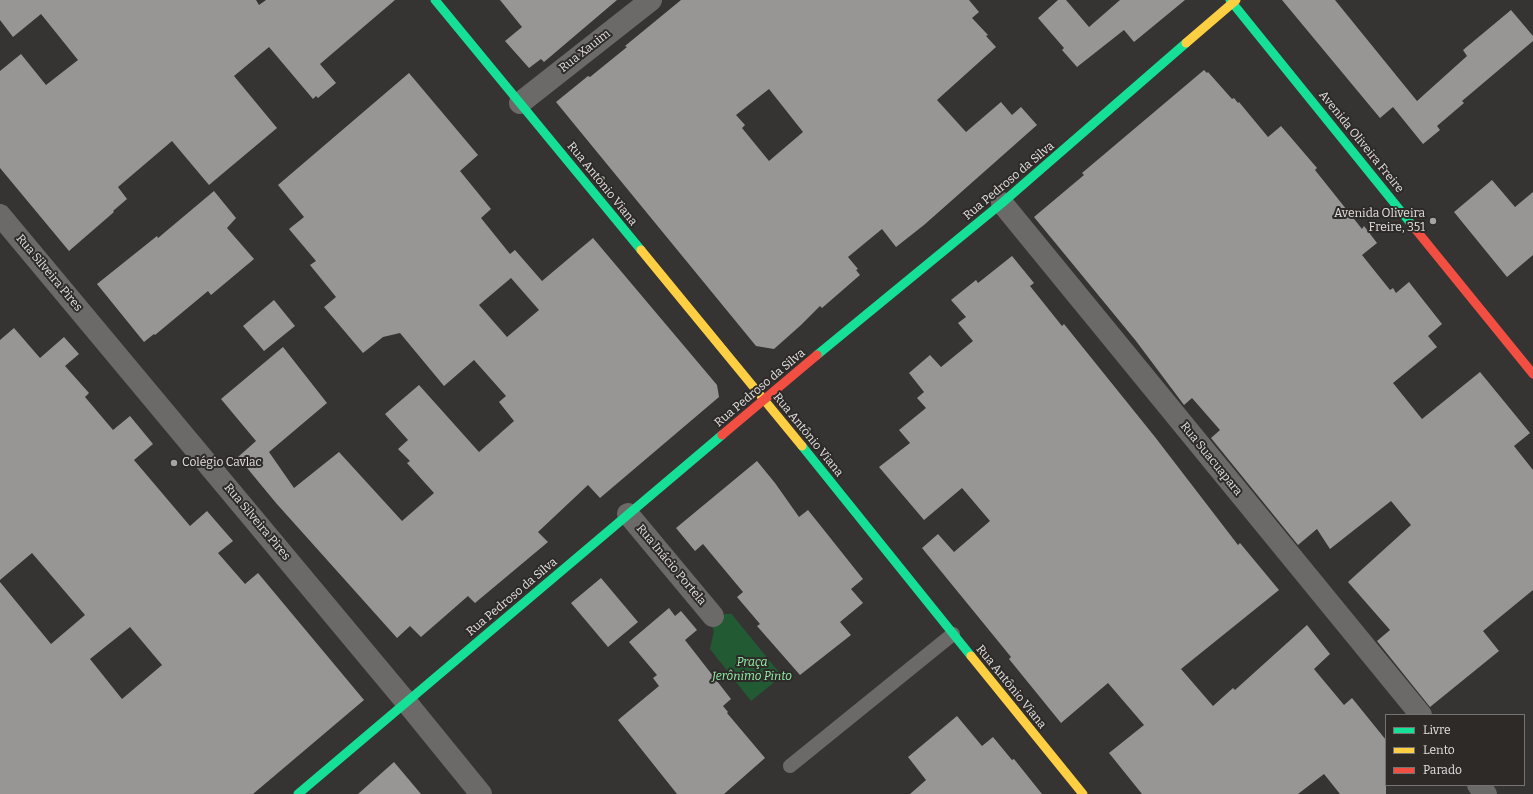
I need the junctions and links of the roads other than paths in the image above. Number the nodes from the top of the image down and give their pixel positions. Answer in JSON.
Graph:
{"nodes":[{"id":1,"x":435,"y":0,"type":"edge"},
{"id":2,"x":651,"y":0,"type":"edge"},
{"id":3,"x":1233,"y":1,"type":"edge"},
{"id":4,"x":520,"y":103,"type":"junction"},
{"id":5,"x":1002,"y":203,"type":"junction"},
{"id":6,"x":0,"y":215,"type":"edge"},
{"id":7,"x":1533,"y":374,"type":"edge"},
{"id":8,"x":764,"y":399,"type":"junction"},
{"id":9,"x":628,"y":514,"type":"junction"},
{"id":10,"x":713,"y":616,"type":"dead end"},
{"id":11,"x":954,"y":634,"type":"junction"},
{"id":12,"x":407,"y":703,"type":"junction"},
{"id":13,"x":1420,"y":714,"type":"edge"},
{"id":14,"x":790,"y":766,"type":"dead end"},
{"id":15,"x":1479,"y":786,"type":"edge"},
{"id":16,"x":298,"y":794,"type":"edge"},
{"id":17,"x":481,"y":794,"type":"edge"},
{"id":18,"x":1083,"y":794,"type":"edge"},
{"id":19,"x":1486,"y":794,"type":"edge"}],
"edges":[{"from":1,"to":4,"type":"street","name":"Rua Antônio Viana"},
{"from":2,"to":4,"type":"street","name":"Rua Xauim"},
{"from":3,"to":5,"type":"street","name":"Rua Pedroso da Silva"},
{"from":3,"to":7,"type":"street","name":"Avenida Oliveira Freire"},
{"from":4,"to":8,"type":"street","name":"Rua Antônio Viana"},
{"from":5,"to":8,"type":"street","name":"Rua Pedroso da Silva"},
{"from":5,"to":13,"type":"street","name":"Rua Suacuapara"},
{"from":6,"to":12,"type":"street","name":"Rua Silveira Pires"},
{"from":8,"to":9,"type":"street","name":"Rua Pedroso da Silva"},
{"from":8,"to":11,"type":"street","name":"Rua Antônio Viana"},
{"from":9,"to":10,"type":"street","name":"Rua Inácio Portela"},
{"from":9,"to":12,"type":"street","name":"Rua Pedroso da Silva"},
{"from":11,"to":14,"type":"lane"},
{"from":11,"to":18,"type":"street","name":"Rua Antônio Viana"},
{"from":12,"to":16,"type":"street","name":"Rua Pedroso da Silva"},
{"from":12,"to":17,"type":"street","name":"Rua Silveira Pires"},
{"from":15,"to":19,"type":"street"}]}
